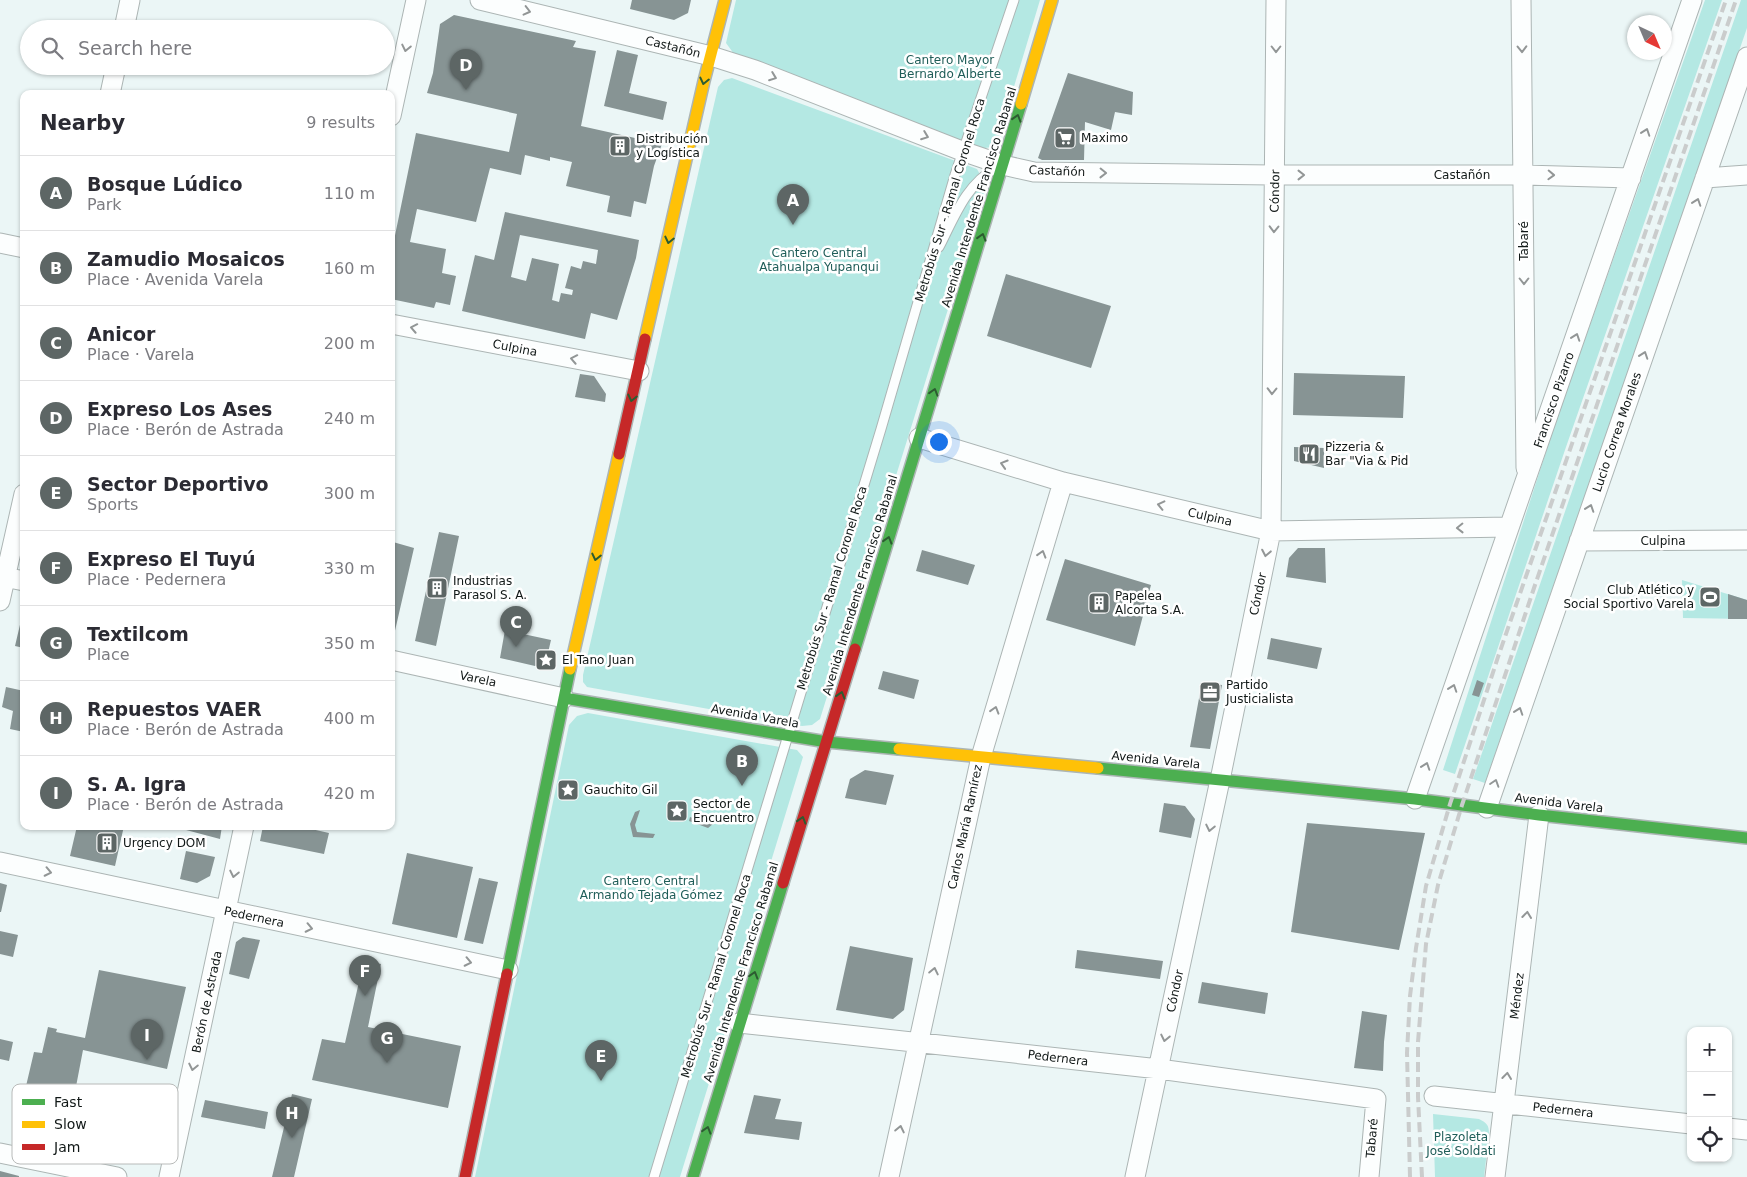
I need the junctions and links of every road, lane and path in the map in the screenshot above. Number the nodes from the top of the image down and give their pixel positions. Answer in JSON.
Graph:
{"nodes":[{"id":1,"x":130,"y":0,"type":"edge"},
{"id":2,"x":416,"y":0,"type":"edge"},
{"id":3,"x":480,"y":0,"type":"edge"},
{"id":4,"x":725,"y":0,"type":"edge"},
{"id":5,"x":1014,"y":0,"type":"edge"},
{"id":6,"x":1052,"y":0,"type":"edge"},
{"id":7,"x":1276,"y":0,"type":"edge"},
{"id":8,"x":1521,"y":0,"type":"edge"},
{"id":9,"x":1692,"y":0,"type":"edge"},
{"id":10,"x":126,"y":20,"type":"edge"},
{"id":11,"x":711,"y":56,"type":"junction"},
{"id":12,"x":1747,"y":57,"type":"edge"},
{"id":13,"x":114,"y":75,"type":"edge"},
{"id":14,"x":111,"y":90,"type":"edge"},
{"id":15,"x":395,"y":97,"type":"edge"},
{"id":16,"x":962,"y":151,"type":"junction"},
{"id":17,"x":1003,"y":165,"type":"junction"},
{"id":18,"x":1275,"y":175,"type":"junction"},
{"id":19,"x":1524,"y":175,"type":"junction"},
{"id":20,"x":1747,"y":175,"type":"edge"},
{"id":21,"x":1631,"y":178,"type":"junction"},
{"id":22,"x":1706,"y":178,"type":"junction"},
{"id":23,"x":0,"y":243,"type":"edge"},
{"id":24,"x":20,"y":247,"type":"edge"},
{"id":25,"x":929,"y":268,"type":"junction"},
{"id":26,"x":395,"y":325,"type":"edge"},
{"id":27,"x":639,"y":371,"type":"junction"},
{"id":28,"x":920,"y":438,"type":"junction"},
{"id":29,"x":1063,"y":482,"type":"junction"},
{"id":30,"x":1526,"y":482,"type":"junction"},
{"id":31,"x":20,"y":509,"type":"edge"},
{"id":32,"x":1509,"y":527,"type":"junction"},
{"id":33,"x":1271,"y":531,"type":"junction"},
{"id":34,"x":1747,"y":540,"type":"edge"},
{"id":35,"x":1579,"y":541,"type":"junction"},
{"id":36,"x":2,"y":577,"type":"edge"},
{"id":37,"x":20,"y":581,"type":"edge"},
{"id":38,"x":0,"y":601,"type":"edge"},
{"id":39,"x":395,"y":661,"type":"edge"},
{"id":40,"x":564,"y":698,"type":"junction"},
{"id":41,"x":788,"y":736,"type":"junction"},
{"id":42,"x":827,"y":742,"type":"junction"},
{"id":43,"x":980,"y":756,"type":"junction"},
{"id":44,"x":1220,"y":780,"type":"junction"},
{"id":45,"x":1415,"y":799,"type":"junction"},
{"id":46,"x":1487,"y":808,"type":"junction"},
{"id":47,"x":1539,"y":815,"type":"junction"},
{"id":48,"x":243,"y":830,"type":"edge"},
{"id":49,"x":1747,"y":838,"type":"edge"},
{"id":50,"x":0,"y":862,"type":"edge"},
{"id":51,"x":226,"y":911,"type":"junction"},
{"id":52,"x":508,"y":970,"type":"junction"},
{"id":53,"x":739,"y":1023,"type":"junction"},
{"id":54,"x":919,"y":1042,"type":"junction"},
{"id":55,"x":1158,"y":1069,"type":"junction"},
{"id":56,"x":1434,"y":1096,"type":"dead end"},
{"id":57,"x":1376,"y":1098,"type":"joint"},
{"id":58,"x":1504,"y":1104,"type":"junction"},
{"id":59,"x":1687,"y":1124,"type":"edge"},
{"id":60,"x":1732,"y":1128,"type":"edge"},
{"id":61,"x":1747,"y":1130,"type":"edge"},
{"id":62,"x":178,"y":1135,"type":"edge"},
{"id":63,"x":54,"y":1164,"type":"edge"},
{"id":64,"x":172,"y":1164,"type":"edge"},
{"id":65,"x":117,"y":1177,"type":"edge"},
{"id":66,"x":169,"y":1177,"type":"edge"},
{"id":67,"x":465,"y":1177,"type":"edge"},
{"id":68,"x":654,"y":1177,"type":"edge"},
{"id":69,"x":693,"y":1177,"type":"edge"},
{"id":70,"x":889,"y":1177,"type":"edge"},
{"id":71,"x":1136,"y":1177,"type":"edge"},
{"id":72,"x":1369,"y":1177,"type":"edge"},
{"id":73,"x":1495,"y":1177,"type":"edge"}],
"edges":[{"from":1,"to":10,"type":"street"},
{"from":2,"to":15,"type":"street","one_way":true},
{"from":3,"to":11,"type":"street","name":"Castañón","one_way":true},
{"from":4,"to":11,"type":"main road"},
{"from":5,"to":16,"type":"lane","name":"Metrobús Sur - Ramal Coronel Roca"},
{"from":17,"to":6,"type":"main road","name":"Avenida Intendente Francisco Rabanal","one_way":true},
{"from":7,"to":18,"type":"street","name":"Cóndor","one_way":true},
{"from":8,"to":19,"type":"street","name":"Tabaré","one_way":true},
{"from":21,"to":9,"type":"street","name":"Francisco Pizarro","one_way":true},
{"from":11,"to":16,"type":"street","name":"Castañón","one_way":true},
{"from":11,"to":27,"type":"main road","one_way":true},
{"from":12,"to":22,"type":"street","name":"Lucio Correa Morales"},
{"from":13,"to":14,"type":"street"},
{"from":16,"to":17,"type":"street","name":"Castañón"},
{"from":16,"to":25,"type":"lane","name":"Metrobús Sur - Ramal Coronel Roca"},
{"from":17,"to":18,"type":"street","name":"Castañón","one_way":true},
{"from":17,"to":25,"type":"lane"},
{"from":28,"to":17,"type":"main road","name":"Avenida Intendente Francisco Rabanal","one_way":true},
{"from":18,"to":19,"type":"street","name":"Castañón","one_way":true},
{"from":18,"to":33,"type":"street","name":"Cóndor","one_way":true},
{"from":19,"to":21,"type":"street","name":"Castañón","one_way":true},
{"from":19,"to":30,"type":"street","name":"Tabaré","one_way":true},
{"from":20,"to":22,"type":"street"},
{"from":30,"to":21,"type":"street","name":"Francisco Pizarro","one_way":true},
{"from":35,"to":22,"type":"street","name":"Lucio Correa Morales","one_way":true},
{"from":23,"to":24,"type":"street"},
{"from":25,"to":41,"type":"lane","name":"Metrobús Sur - Ramal Coronel Roca"},
{"from":27,"to":26,"type":"street","name":"Culpina","one_way":true},
{"from":27,"to":40,"type":"main road","one_way":true},
{"from":29,"to":28,"type":"street","name":"Culpina","one_way":true},
{"from":42,"to":28,"type":"main road","name":"Avenida Intendente Francisco Rabanal","one_way":true},
{"from":33,"to":29,"type":"street","name":"Culpina","one_way":true},
{"from":43,"to":29,"type":"street","name":"Carlos María Ramírez","one_way":true},
{"from":30,"to":32,"type":"street","name":"Francisco Pizarro"},
{"from":31,"to":36,"type":"street"},
{"from":32,"to":33,"type":"street","name":"Culpina","one_way":true},
{"from":45,"to":32,"type":"street","name":"Francisco Pizarro","one_way":true},
{"from":33,"to":44,"type":"street","name":"Cóndor","one_way":true},
{"from":34,"to":35,"type":"street","name":"Culpina"},
{"from":46,"to":35,"type":"street","name":"Lucio Correa Morales","one_way":true},
{"from":36,"to":37,"type":"street"},
{"from":36,"to":38,"type":"street"},
{"from":39,"to":40,"type":"street","name":"Varela"},
{"from":40,"to":41,"type":"main road","name":"Avenida Varela"},
{"from":40,"to":52,"type":"main road"},
{"from":41,"to":42,"type":"main road","name":"Avenida Varela"},
{"from":41,"to":68,"type":"lane","name":"Metrobús Sur - Ramal Coronel Roca"},
{"from":42,"to":43,"type":"main road","name":"Avenida Varela"},
{"from":53,"to":42,"type":"main road","name":"Avenida Intendente Francisco Rabanal","one_way":true},
{"from":43,"to":44,"type":"main road","name":"Avenida Varela"},
{"from":54,"to":43,"type":"street","name":"Carlos María Ramírez","one_way":true},
{"from":44,"to":45,"type":"main road","name":"Avenida Varela"},
{"from":44,"to":55,"type":"street","name":"Cóndor","one_way":true},
{"from":45,"to":46,"type":"main road","name":"Avenida Varela"},
{"from":46,"to":47,"type":"main road","name":"Avenida Varela"},
{"from":47,"to":49,"type":"main road","name":"Avenida Varela"},
{"from":58,"to":47,"type":"street","name":"Méndez","one_way":true},
{"from":48,"to":51,"type":"street","name":"Berón de Astrada","one_way":true},
{"from":50,"to":51,"type":"street","name":"Pedernera","one_way":true},
{"from":51,"to":52,"type":"street","name":"Pedernera","one_way":true},
{"from":51,"to":62,"type":"street","name":"Berón de Astrada","one_way":true},
{"from":52,"to":67,"type":"main road"},
{"from":53,"to":54,"type":"street","name":"Pedernera"},
{"from":69,"to":53,"type":"main road","name":"Avenida Intendente Francisco Rabanal","one_way":true},
{"from":54,"to":55,"type":"street","name":"Pedernera"},
{"from":70,"to":54,"type":"street","name":"Carlos María Ramírez","one_way":true},
{"from":55,"to":57,"type":"street","name":"Pedernera"},
{"from":55,"to":71,"type":"street","name":"Cóndor"},
{"from":56,"to":58,"type":"street","name":"Pedernera"},
{"from":57,"to":72,"type":"street","name":"Tabaré"},
{"from":58,"to":59,"type":"street","name":"Pedernera"},
{"from":58,"to":73,"type":"street","name":"Méndez"},
{"from":60,"to":61,"type":"street"},
{"from":63,"to":65,"type":"street"},
{"from":64,"to":66,"type":"street","name":"Berón de Astrada","one_way":true}]}
